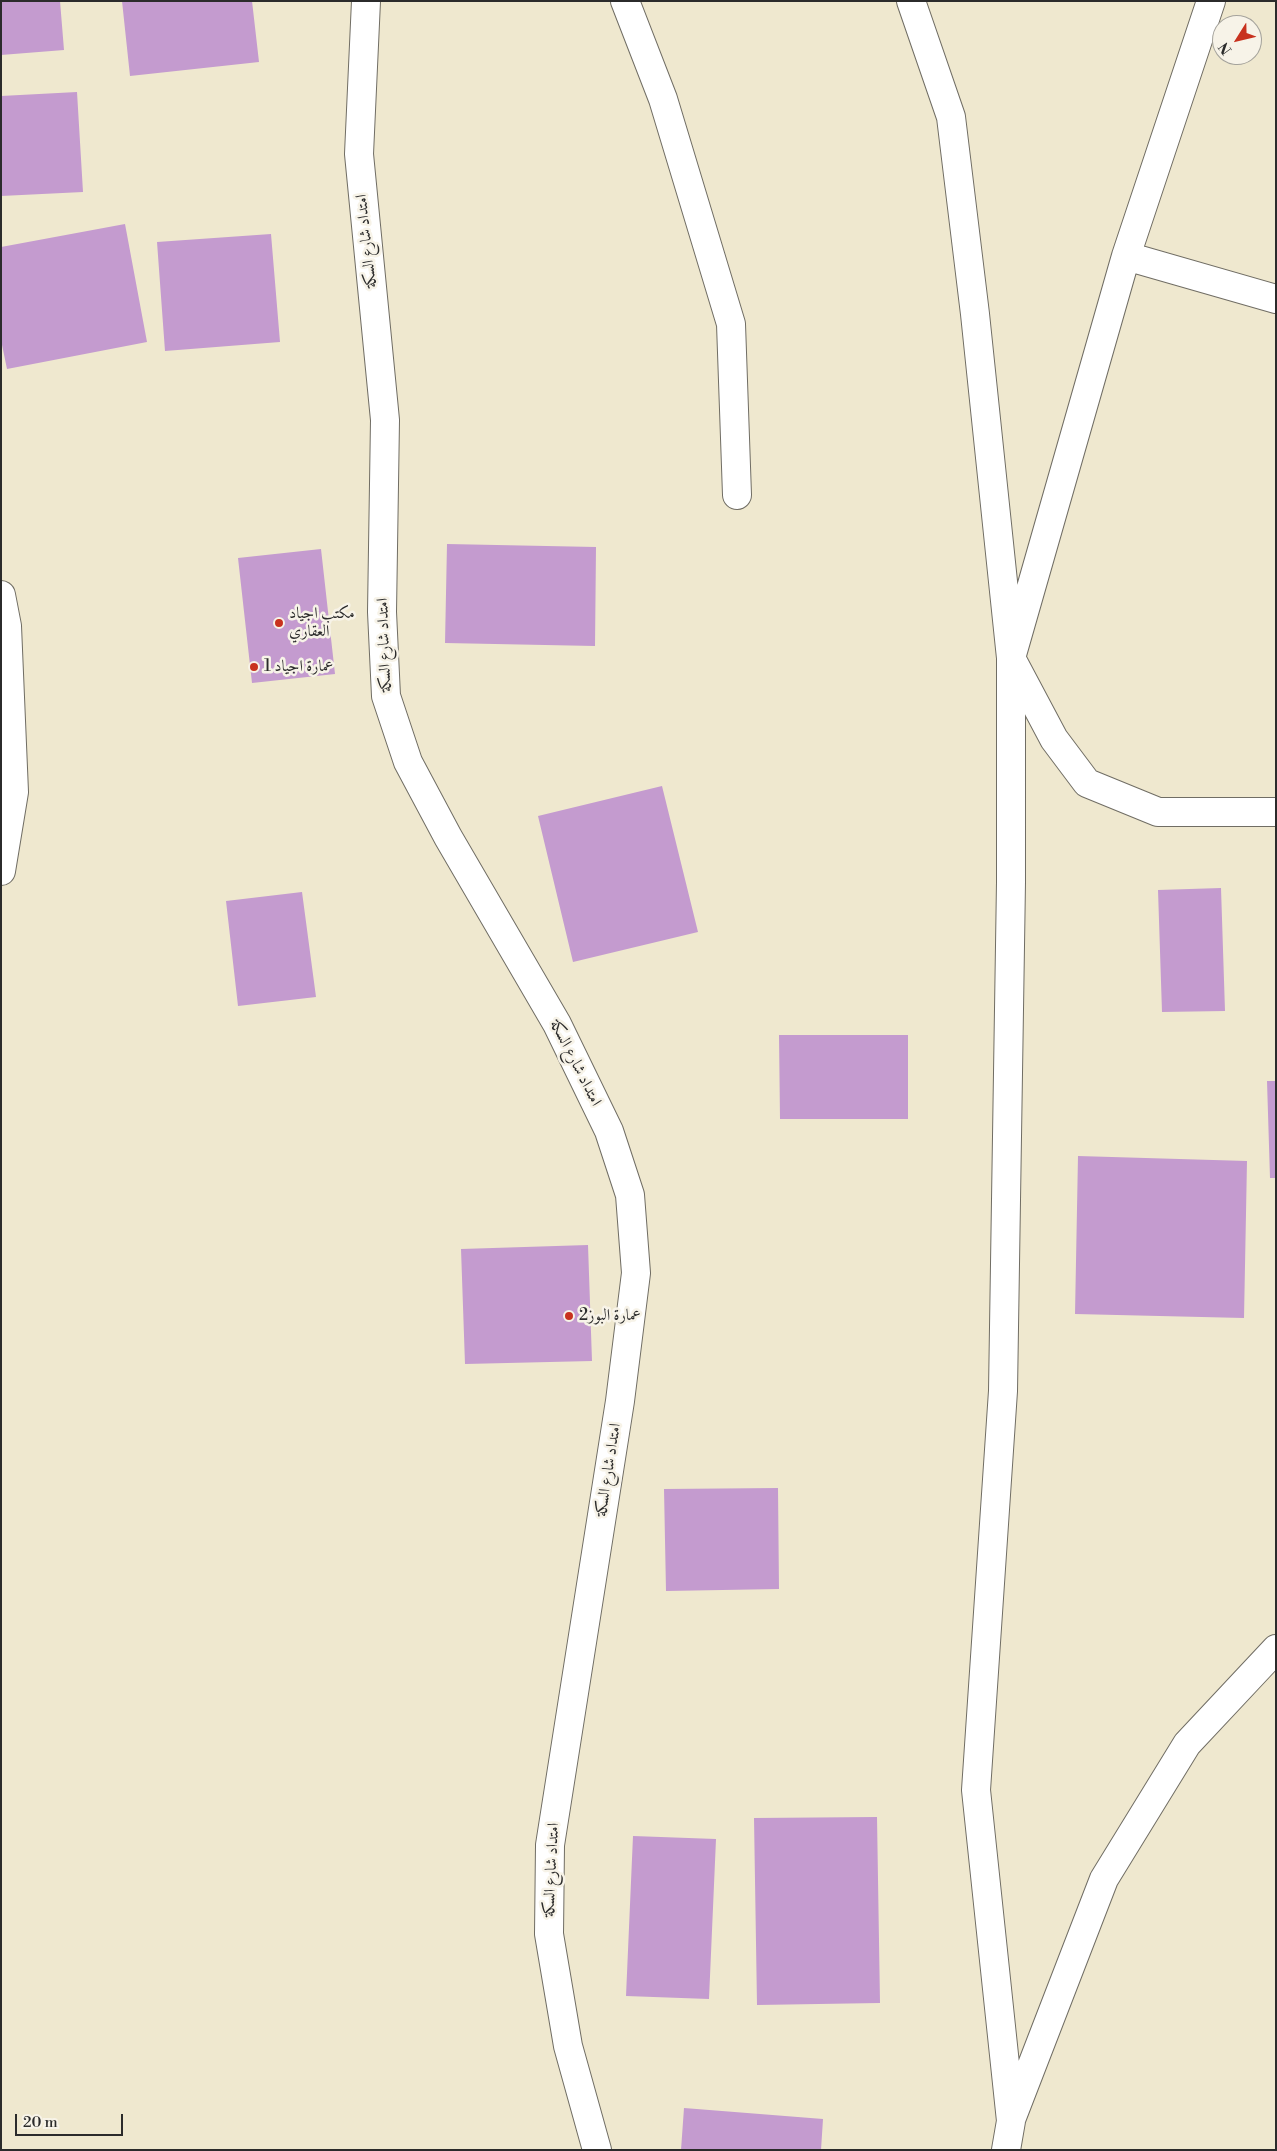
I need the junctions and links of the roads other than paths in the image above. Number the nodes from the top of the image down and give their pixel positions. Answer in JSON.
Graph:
{"nodes":[{"id":1,"x":366,"y":1,"type":"edge"},
{"id":2,"x":625,"y":1,"type":"edge"},
{"id":3,"x":912,"y":1,"type":"edge"},
{"id":4,"x":1212,"y":1,"type":"edge"},
{"id":5,"x":1126,"y":256,"type":"junction"},
{"id":6,"x":1276,"y":299,"type":"edge"},
{"id":7,"x":737,"y":495,"type":"dead end"},
{"id":8,"x":1,"y":595,"type":"edge"},
{"id":9,"x":1011,"y":658,"type":"junction"},
{"id":10,"x":1276,"y":812,"type":"edge"},
{"id":11,"x":1,"y":871,"type":"edge"},
{"id":12,"x":1276,"y":1649,"type":"edge"},
{"id":13,"x":1011,"y":2121,"type":"junction"},
{"id":14,"x":597,"y":2150,"type":"edge"},
{"id":15,"x":1006,"y":2150,"type":"edge"}],
"edges":[{"from":1,"to":14,"type":"street","name":"امتداد شارع السكة"},
{"from":2,"to":7,"type":"street"},
{"from":3,"to":9,"type":"street"},
{"from":4,"to":5,"type":"street"},
{"from":5,"to":6,"type":"street"},
{"from":5,"to":9,"type":"street"},
{"from":8,"to":11,"type":"street"},
{"from":9,"to":10,"type":"street"},
{"from":9,"to":13,"type":"street"},
{"from":12,"to":13,"type":"street"},
{"from":13,"to":15,"type":"street"}]}
